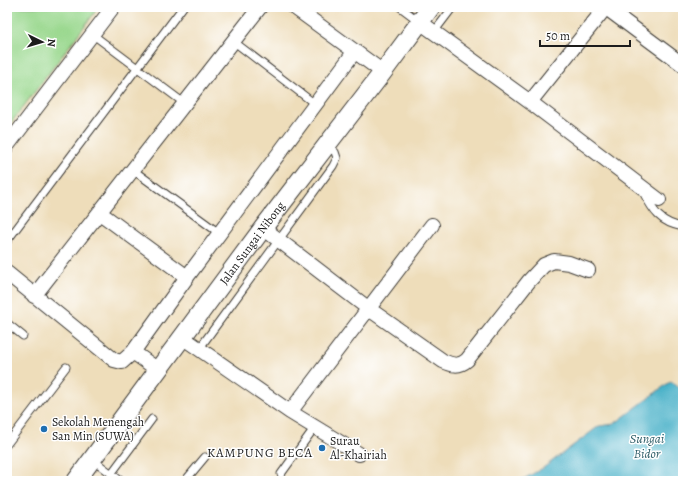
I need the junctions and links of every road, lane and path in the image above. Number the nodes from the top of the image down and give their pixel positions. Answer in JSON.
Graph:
{"nodes":[{"id":1,"x":113,"y":7,"type":"edge"},
{"id":2,"x":183,"y":7,"type":"edge"},
{"id":3,"x":260,"y":7,"type":"edge"},
{"id":4,"x":294,"y":7,"type":"edge"},
{"id":5,"x":400,"y":7,"type":"edge"},
{"id":6,"x":430,"y":7,"type":"edge"},
{"id":7,"x":453,"y":7,"type":"edge"},
{"id":8,"x":606,"y":7,"type":"edge"},
{"id":9,"x":427,"y":27,"type":"junction"},
{"id":10,"x":92,"y":34,"type":"junction"},
{"id":11,"x":233,"y":41,"type":"junction"},
{"id":12,"x":354,"y":51,"type":"junction"},
{"id":13,"x":683,"y":65,"type":"edge"},
{"id":14,"x":138,"y":68,"type":"junction"},
{"id":15,"x":382,"y":72,"type":"junction"},
{"id":16,"x":530,"y":102,"type":"junction"},
{"id":17,"x":184,"y":103,"type":"junction"},
{"id":18,"x":315,"y":104,"type":"junction"},
{"id":19,"x":8,"y":141,"type":"edge"},
{"id":20,"x":326,"y":145,"type":"junction"},
{"id":21,"x":133,"y":170,"type":"junction"},
{"id":22,"x":639,"y":185,"type":"junction"},
{"id":23,"x":659,"y":200,"type":"dead end"},
{"id":24,"x":100,"y":214,"type":"junction"},
{"id":25,"x":432,"y":225,"type":"dead end"},
{"id":26,"x":683,"y":227,"type":"edge"},
{"id":27,"x":263,"y":228,"type":"junction"},
{"id":28,"x":219,"y":233,"type":"junction"},
{"id":29,"x":279,"y":239,"type":"junction"},
{"id":30,"x":7,"y":241,"type":"edge"},
{"id":31,"x":588,"y":270,"type":"dead end"},
{"id":32,"x":7,"y":273,"type":"edge"},
{"id":33,"x":186,"y":277,"type":"junction"},
{"id":34,"x":34,"y":296,"type":"junction"},
{"id":35,"x":369,"y":309,"type":"junction"},
{"id":36,"x":7,"y":323,"type":"edge"},
{"id":37,"x":23,"y":336,"type":"dead end"},
{"id":38,"x":182,"y":337,"type":"junction"},
{"id":39,"x":199,"y":349,"type":"junction"},
{"id":40,"x":133,"y":352,"type":"junction"},
{"id":41,"x":66,"y":367,"type":"dead end"},
{"id":42,"x":158,"y":370,"type":"junction"},
{"id":43,"x":290,"y":412,"type":"junction"},
{"id":44,"x":152,"y":419,"type":"dead end"},
{"id":45,"x":315,"y":427,"type":"junction"},
{"id":46,"x":7,"y":444,"type":"edge"},
{"id":47,"x":360,"y":454,"type":"dead end"},
{"id":48,"x":205,"y":457,"type":"dead end"},
{"id":49,"x":92,"y":459,"type":"junction"},
{"id":50,"x":112,"y":474,"type":"junction"},
{"id":51,"x":282,"y":474,"type":"dead end"},
{"id":52,"x":76,"y":481,"type":"edge"},
{"id":53,"x":121,"y":481,"type":"edge"},
{"id":54,"x":185,"y":481,"type":"edge"}],
"edges":[{"from":1,"to":10,"type":"street"},
{"from":2,"to":14,"type":"lane"},
{"from":3,"to":11,"type":"street"},
{"from":4,"to":12,"type":"street"},
{"from":5,"to":9,"type":"lane"},
{"from":6,"to":9,"type":"street","name":"Jalan Sungai Nibong"},
{"from":7,"to":9,"type":"lane"},
{"from":8,"to":13,"type":"street"},
{"from":8,"to":16,"type":"street"},
{"from":9,"to":15,"type":"street","name":"Jalan Sungai Nibong"},
{"from":9,"to":16,"type":"street"},
{"from":10,"to":14,"type":"lane"},
{"from":10,"to":19,"type":"street"},
{"from":11,"to":17,"type":"street"},
{"from":11,"to":18,"type":"lane"},
{"from":12,"to":15,"type":"street"},
{"from":12,"to":18,"type":"street"},
{"from":14,"to":17,"type":"lane"},
{"from":14,"to":30,"type":"lane"},
{"from":15,"to":20,"type":"street","name":"Jalan Sungai Nibong"},
{"from":16,"to":22,"type":"street"},
{"from":17,"to":21,"type":"street"},
{"from":18,"to":28,"type":"street"},
{"from":20,"to":27,"type":"street","name":"Jalan Sungai Nibong"},
{"from":20,"to":29,"type":"lane"},
{"from":21,"to":24,"type":"street"},
{"from":21,"to":28,"type":"lane"},
{"from":22,"to":23,"type":"street"},
{"from":22,"to":26,"type":"lane"},
{"from":24,"to":33,"type":"street"},
{"from":24,"to":34,"type":"street"},
{"from":25,"to":35,"type":"street"},
{"from":27,"to":29,"type":"street"},
{"from":27,"to":38,"type":"street","name":"Jalan Sungai Nibong"},
{"from":28,"to":33,"type":"street"},
{"from":29,"to":35,"type":"street"},
{"from":29,"to":39,"type":"lane"},
{"from":31,"to":35,"type":"street"},
{"from":32,"to":34,"type":"street"},
{"from":33,"to":40,"type":"street"},
{"from":34,"to":40,"type":"street"},
{"from":35,"to":43,"type":"street"},
{"from":36,"to":37,"type":"lane"},
{"from":38,"to":39,"type":"street"},
{"from":38,"to":42,"type":"street","name":"Jalan Sungai Nibong"},
{"from":39,"to":43,"type":"street"},
{"from":40,"to":42,"type":"street"},
{"from":41,"to":46,"type":"lane"},
{"from":42,"to":49,"type":"street","name":"Jalan Sungai Nibong"},
{"from":43,"to":45,"type":"street"},
{"from":44,"to":50,"type":"lane"},
{"from":45,"to":47,"type":"street"},
{"from":45,"to":51,"type":"lane"},
{"from":48,"to":54,"type":"lane"},
{"from":49,"to":50,"type":"lane"},
{"from":49,"to":52,"type":"street","name":"Jalan Sungai Nibong"},
{"from":50,"to":53,"type":"lane"}]}
